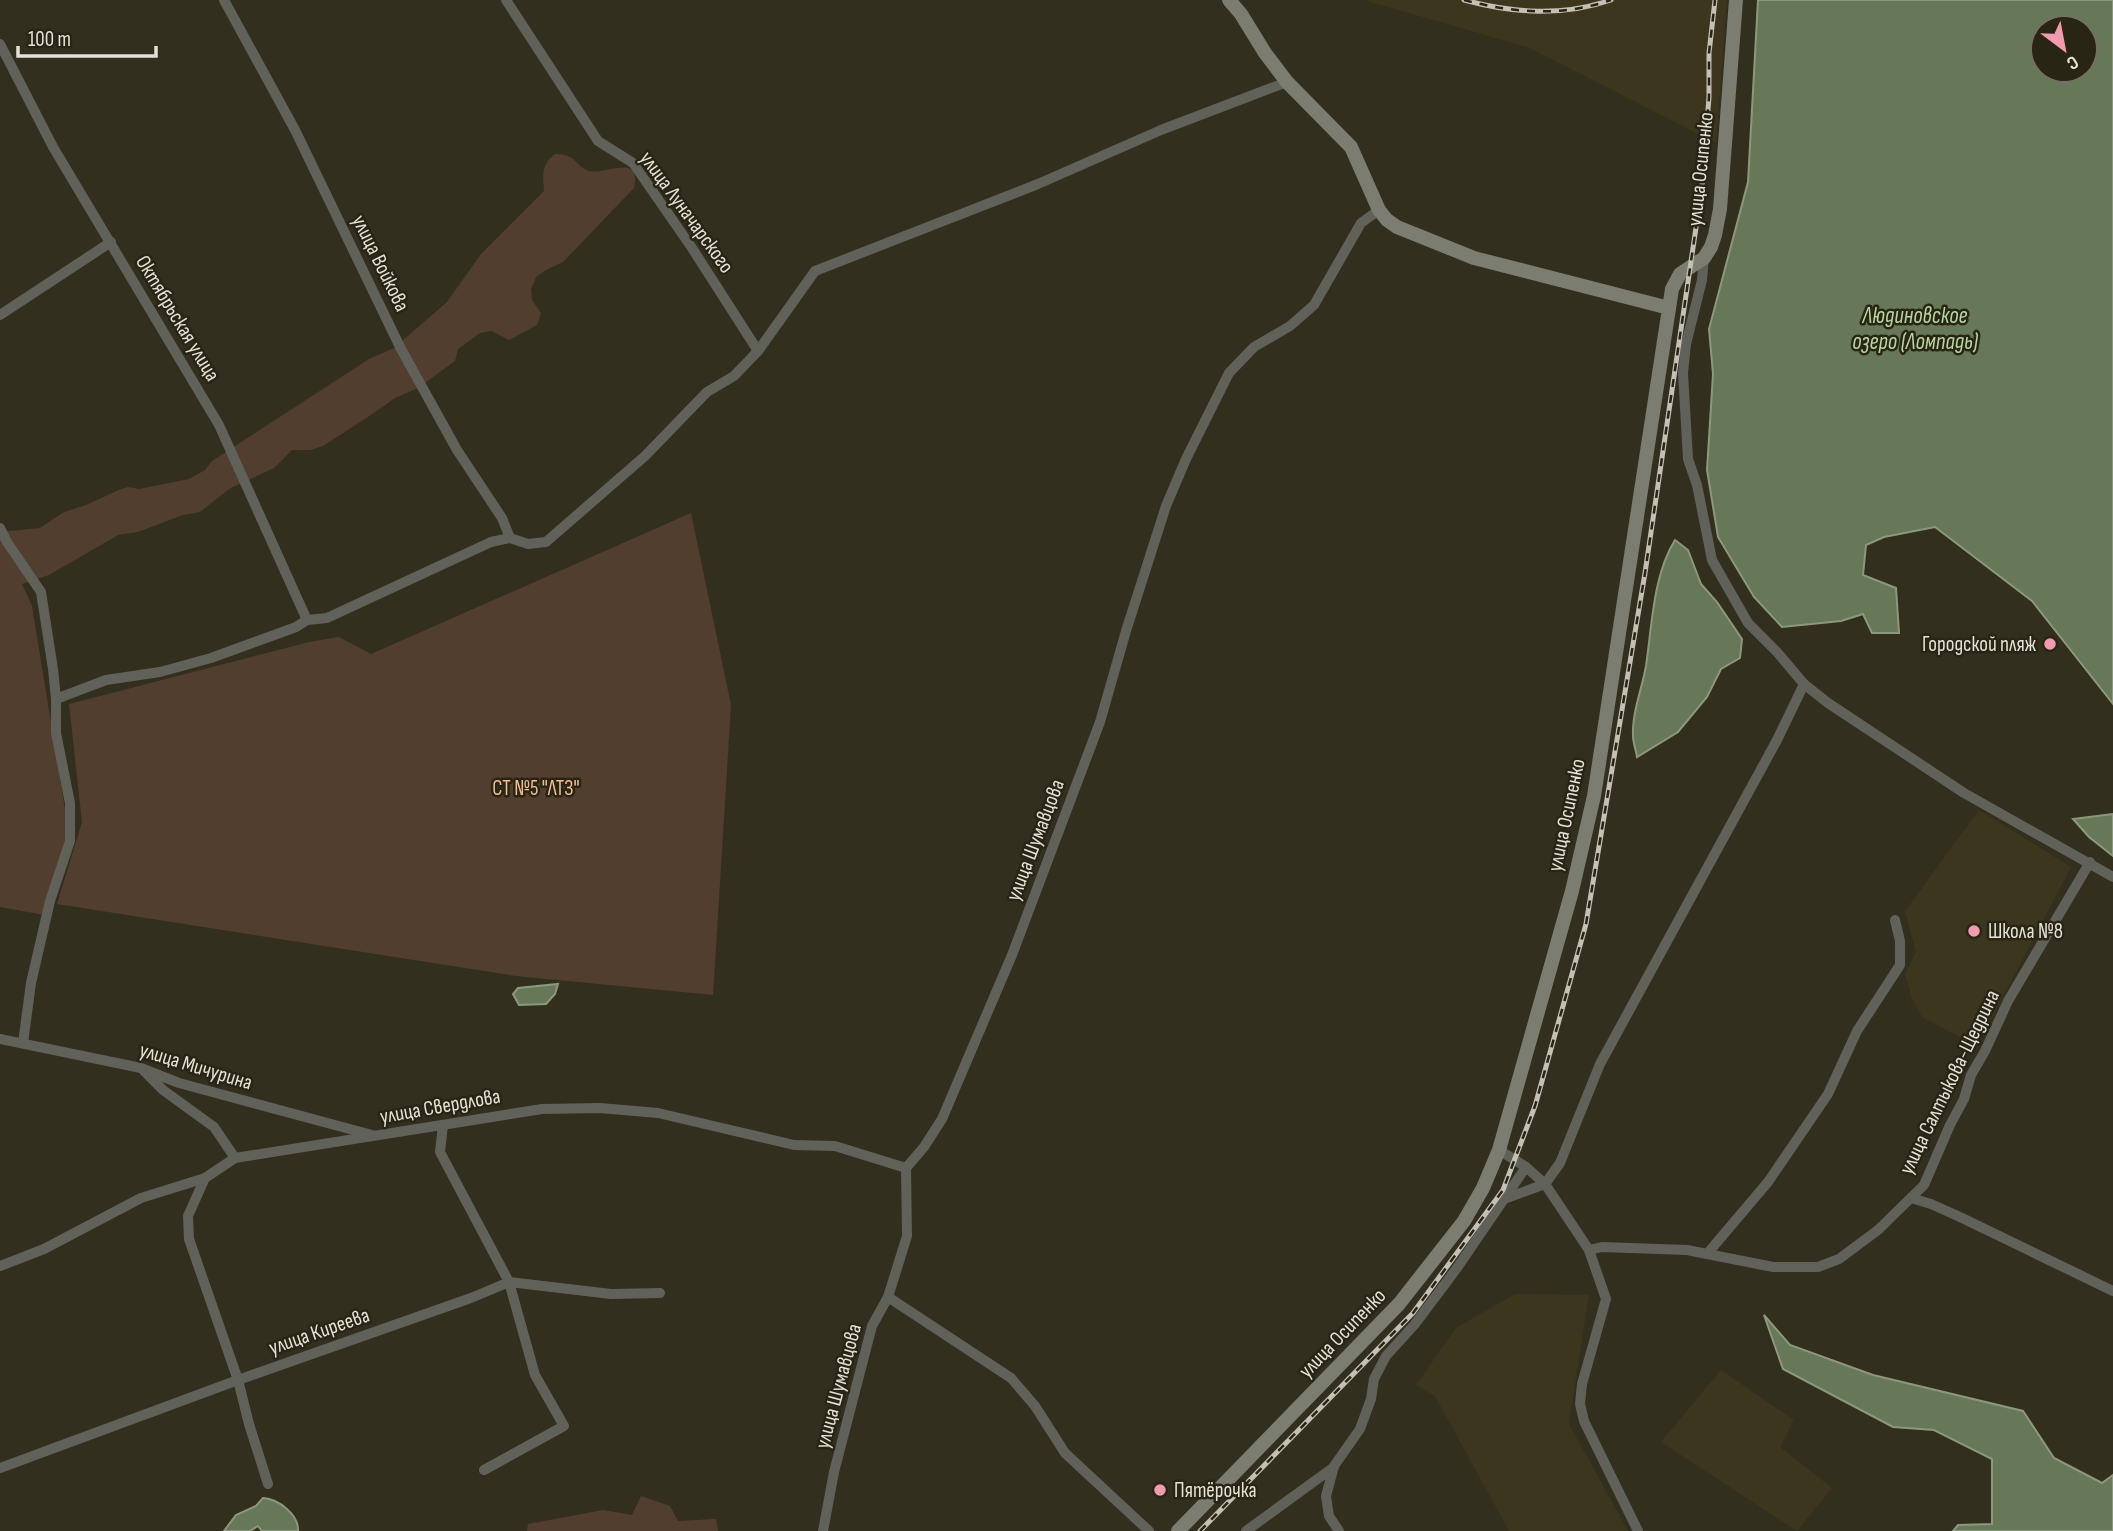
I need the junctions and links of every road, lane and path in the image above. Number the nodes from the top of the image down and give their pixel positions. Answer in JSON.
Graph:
{"nodes":[{"id":1,"x":224,"y":0,"type":"edge"},
{"id":2,"x":506,"y":0,"type":"edge"},
{"id":3,"x":1229,"y":0,"type":"edge"},
{"id":4,"x":1736,"y":0,"type":"edge"},
{"id":5,"x":0,"y":44,"type":"edge"},
{"id":6,"x":1287,"y":82,"type":"junction"},
{"id":7,"x":1379,"y":210,"type":"junction"},
{"id":8,"x":111,"y":242,"type":"junction"},
{"id":9,"x":1703,"y":258,"type":"junction"},
{"id":10,"x":1669,"y":308,"type":"junction"},
{"id":11,"x":0,"y":315,"type":"edge"},
{"id":12,"x":758,"y":351,"type":"junction"},
{"id":13,"x":0,"y":528,"type":"edge"},
{"id":14,"x":510,"y":538,"type":"junction"},
{"id":15,"x":307,"y":620,"type":"junction"},
{"id":16,"x":1804,"y":684,"type":"junction"},
{"id":17,"x":56,"y":699,"type":"junction"},
{"id":18,"x":2090,"y":862,"type":"junction"},
{"id":19,"x":2113,"y":877,"type":"edge"},
{"id":20,"x":1895,"y":920,"type":"dead end"},
{"id":21,"x":0,"y":1039,"type":"edge"},
{"id":22,"x":23,"y":1043,"type":"junction"},
{"id":23,"x":141,"y":1068,"type":"junction"},
{"id":24,"x":443,"y":1125,"type":"junction"},
{"id":25,"x":379,"y":1136,"type":"junction"},
{"id":26,"x":1499,"y":1150,"type":"junction"},
{"id":27,"x":235,"y":1158,"type":"junction"},
{"id":28,"x":1526,"y":1167,"type":"junction"},
{"id":29,"x":905,"y":1168,"type":"junction"},
{"id":30,"x":205,"y":1178,"type":"junction"},
{"id":31,"x":1545,"y":1184,"type":"junction"},
{"id":32,"x":1911,"y":1198,"type":"junction"},
{"id":33,"x":1504,"y":1199,"type":"junction"},
{"id":34,"x":1589,"y":1250,"type":"junction"},
{"id":35,"x":1707,"y":1254,"type":"junction"},
{"id":36,"x":0,"y":1266,"type":"edge"},
{"id":37,"x":509,"y":1282,"type":"junction"},
{"id":38,"x":2113,"y":1291,"type":"edge"},
{"id":39,"x":660,"y":1293,"type":"dead end"},
{"id":40,"x":888,"y":1297,"type":"junction"},
{"id":41,"x":238,"y":1380,"type":"junction"},
{"id":42,"x":1334,"y":1466,"type":"junction"},
{"id":43,"x":0,"y":1468,"type":"edge"},
{"id":44,"x":484,"y":1470,"type":"dead end"},
{"id":45,"x":268,"y":1484,"type":"dead end"},
{"id":46,"x":823,"y":1531,"type":"edge"},
{"id":47,"x":1149,"y":1531,"type":"edge"},
{"id":48,"x":1178,"y":1531,"type":"edge"},
{"id":49,"x":1246,"y":1531,"type":"edge"},
{"id":50,"x":1339,"y":1531,"type":"edge"},
{"id":51,"x":1638,"y":1531,"type":"edge"}],
"edges":[{"from":1,"to":14,"type":"street","name":"улица Войкова"},
{"from":2,"to":12,"type":"street","name":"улица Луначарского"},
{"from":3,"to":6,"type":"street"},
{"from":4,"to":9,"type":"street","name":"улица Осипенко"},
{"from":5,"to":8,"type":"street","name":"Октябрьская улица"},
{"from":6,"to":7,"type":"street"},
{"from":6,"to":12,"type":"street"},
{"from":7,"to":10,"type":"street"},
{"from":7,"to":29,"type":"street","name":"улица Шумавцова"},
{"from":8,"to":11,"type":"street"},
{"from":8,"to":15,"type":"street","name":"Октябрьская улица"},
{"from":9,"to":10,"type":"street","name":"улица Осипенко"},
{"from":9,"to":16,"type":"street"},
{"from":10,"to":26,"type":"street","name":"улица Осипенко"},
{"from":12,"to":14,"type":"street"},
{"from":13,"to":17,"type":"street"},
{"from":14,"to":15,"type":"street"},
{"from":15,"to":17,"type":"street"},
{"from":16,"to":18,"type":"street"},
{"from":16,"to":31,"type":"street"},
{"from":17,"to":22,"type":"street"},
{"from":18,"to":19,"type":"street"},
{"from":18,"to":32,"type":"street","name":"улица Салтыкова-Щедрина"},
{"from":20,"to":35,"type":"street"},
{"from":21,"to":22,"type":"street","name":"улица Мичурина"},
{"from":22,"to":23,"type":"street","name":"улица Мичурина"},
{"from":23,"to":25,"type":"street","name":"улица Мичурина"},
{"from":23,"to":27,"type":"street"},
{"from":24,"to":25,"type":"street","name":"улица Свердлова"},
{"from":24,"to":29,"type":"street","name":"улица Свердлова"},
{"from":24,"to":37,"type":"street"},
{"from":25,"to":27,"type":"street","name":"улица Свердлова"},
{"from":26,"to":28,"type":"street"},
{"from":26,"to":48,"type":"street","name":"улица Осипенко"},
{"from":27,"to":30,"type":"street","name":"улица Свердлова"},
{"from":28,"to":31,"type":"street"},
{"from":28,"to":33,"type":"street"},
{"from":29,"to":40,"type":"street","name":"улица Шумавцова"},
{"from":30,"to":36,"type":"street","name":"улица Свердлова"},
{"from":30,"to":41,"type":"street"},
{"from":31,"to":33,"type":"street"},
{"from":31,"to":34,"type":"street"},
{"from":32,"to":35,"type":"street","name":"улица Салтыкова-Щедрина"},
{"from":32,"to":38,"type":"street"},
{"from":33,"to":42,"type":"street"},
{"from":34,"to":35,"type":"street","name":"улица Салтыкова-Щедрина"},
{"from":34,"to":51,"type":"street"},
{"from":37,"to":39,"type":"street","name":"улица Киреева"},
{"from":37,"to":41,"type":"street","name":"улица Киреева"},
{"from":37,"to":44,"type":"street"},
{"from":40,"to":46,"type":"street","name":"улица Шумавцова"},
{"from":40,"to":47,"type":"street"},
{"from":41,"to":43,"type":"street","name":"улица Киреева"},
{"from":41,"to":45,"type":"street"},
{"from":42,"to":49,"type":"street"},
{"from":42,"to":50,"type":"street"}]}
